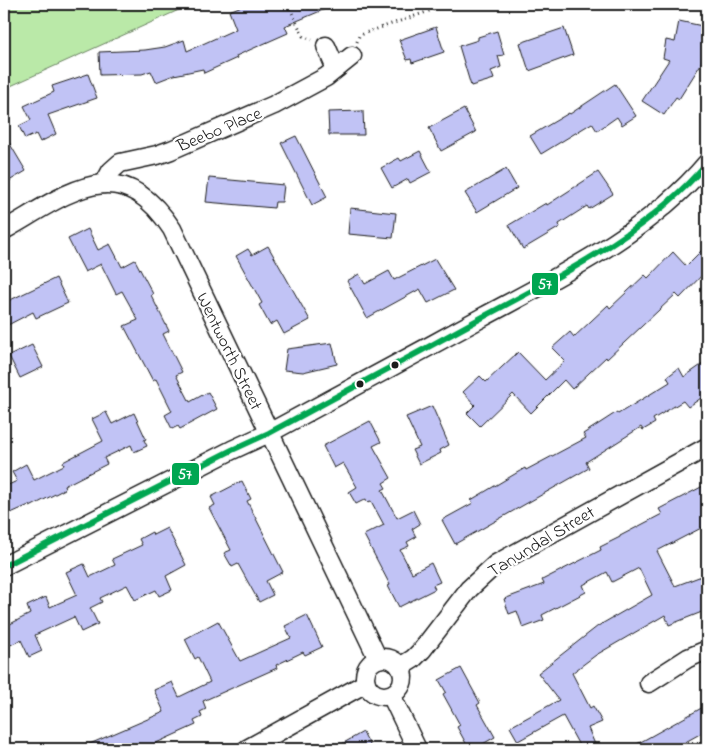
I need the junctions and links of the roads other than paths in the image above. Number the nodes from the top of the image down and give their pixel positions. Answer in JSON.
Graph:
{"nodes":[{"id":1,"x":326,"y":46,"type":"road end"},
{"id":2,"x":352,"y":56,"type":"road end"},
{"id":3,"x":336,"y":69,"type":"junction"},
{"id":4,"x":707,"y":163,"type":"edge"},
{"id":5,"x":104,"y":184,"type":"junction"},
{"id":6,"x":4,"y":230,"type":"edge"},
{"id":7,"x":270,"y":433,"type":"junction"},
{"id":8,"x":707,"y":447,"type":"edge"},
{"id":9,"x":4,"y":566,"type":"edge"},
{"id":10,"x":707,"y":650,"type":"edge"},
{"id":11,"x":378,"y":659,"type":"junction"},
{"id":12,"x":400,"y":668,"type":"junction"},
{"id":13,"x":366,"y":683,"type":"junction"},
{"id":14,"x":649,"y":684,"type":"dead end"},
{"id":15,"x":391,"y":695,"type":"junction"},
{"id":16,"x":247,"y":749,"type":"edge"},
{"id":17,"x":416,"y":749,"type":"edge"}],
"edges":[{"from":1,"to":3,"type":"street"},
{"from":2,"to":3,"type":"street","name":"Beebo Place"},
{"from":3,"to":5,"type":"street","name":"Beebo Place"},
{"from":4,"to":7,"type":"street"},
{"from":5,"to":6,"type":"street","name":"Wentworth Street"},
{"from":5,"to":7,"type":"street","name":"Wentworth Street"},
{"from":7,"to":9,"type":"street"},
{"from":7,"to":11,"type":"street","name":"Wentworth Street"},
{"from":8,"to":12,"type":"street","name":"Tanundal Street"},
{"from":10,"to":14,"type":"street"},
{"from":11,"to":12,"type":"street"},
{"from":11,"to":13,"type":"street"},
{"from":12,"to":15,"type":"street"},
{"from":13,"to":15,"type":"street"},
{"from":13,"to":16,"type":"street"},
{"from":15,"to":17,"type":"street"}]}
